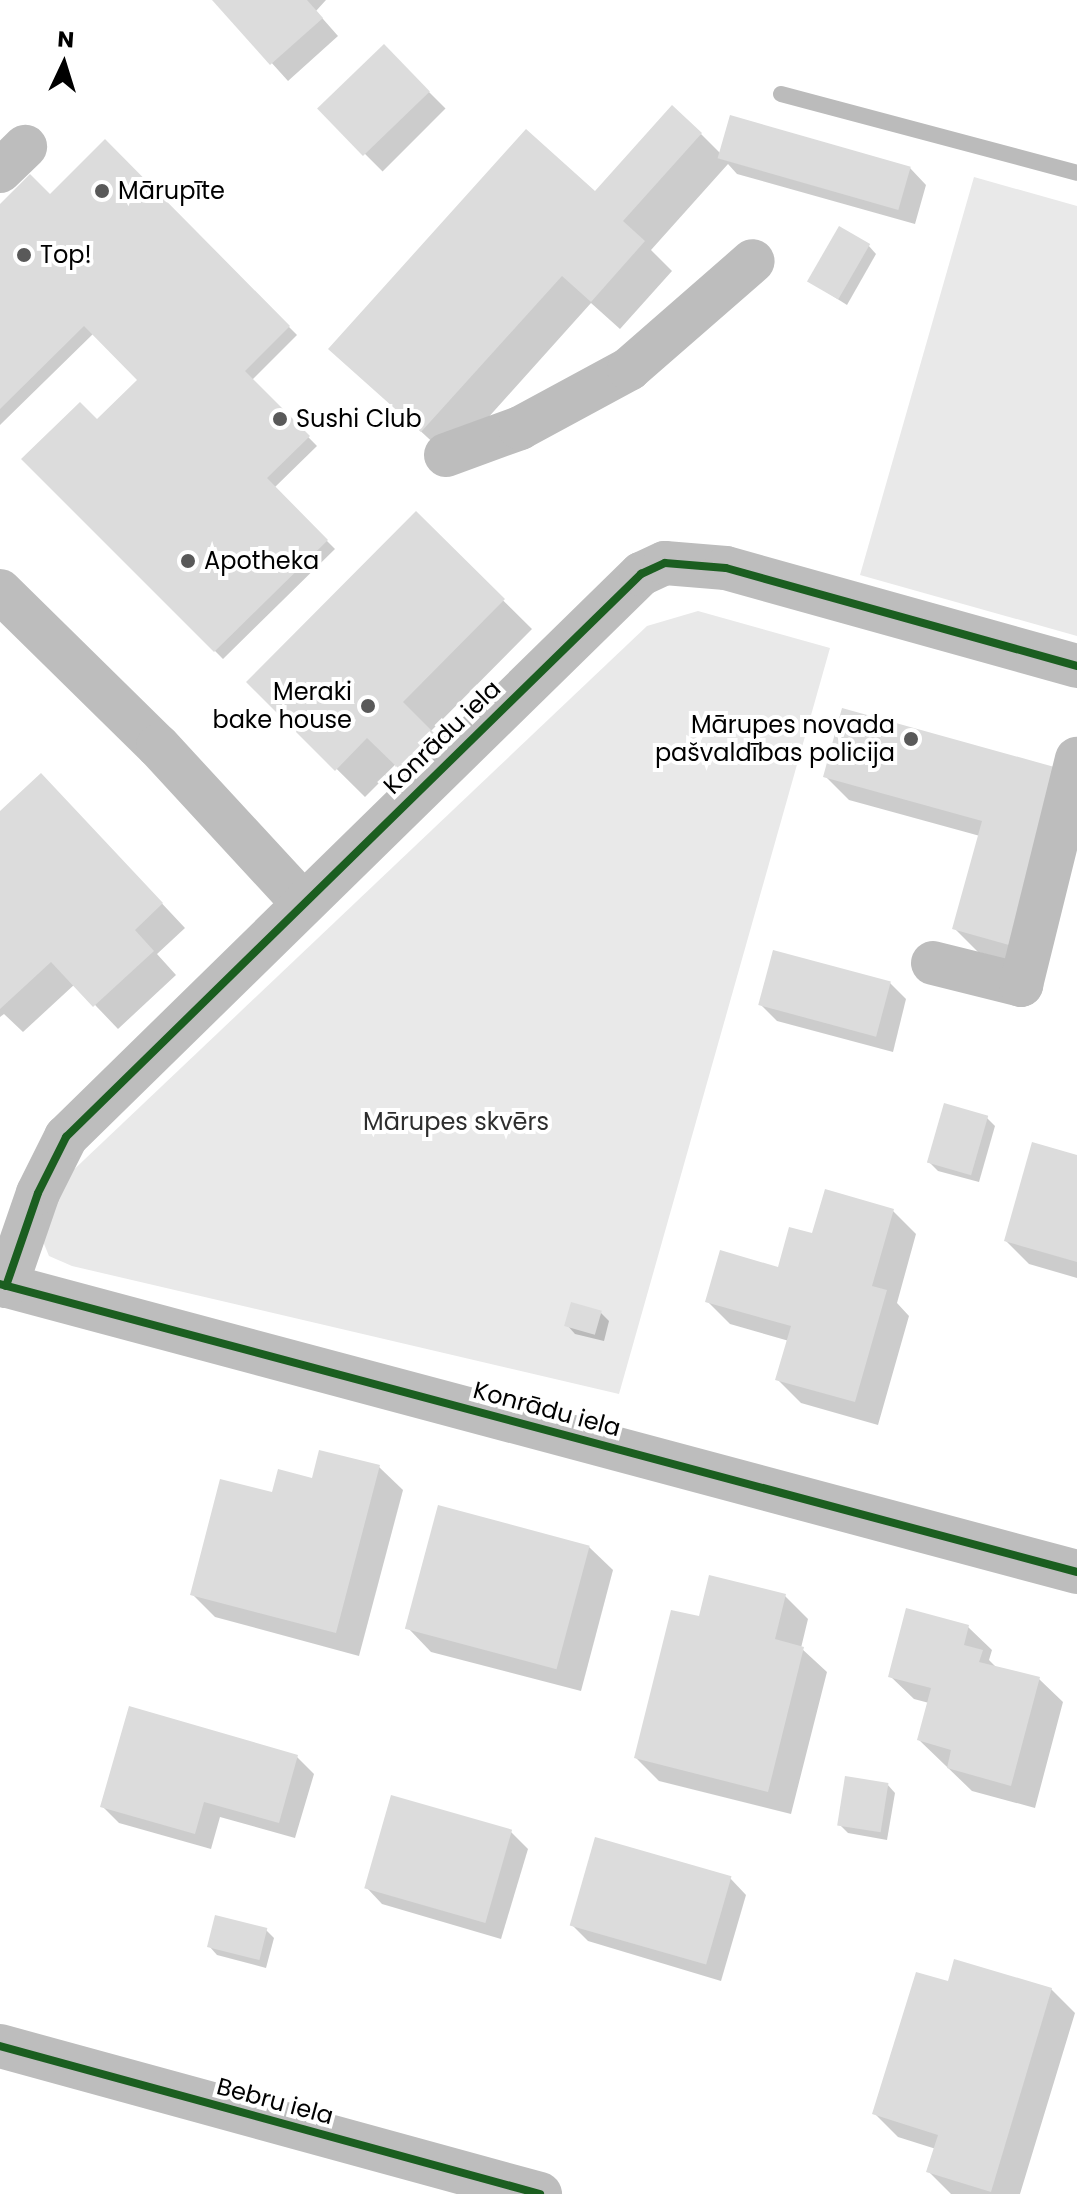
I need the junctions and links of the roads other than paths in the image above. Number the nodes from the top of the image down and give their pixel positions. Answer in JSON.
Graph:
{"nodes":[{"id":1,"x":753,"y":261,"type":"dead end"},
{"id":2,"x":446,"y":455,"type":"dead end"},
{"id":3,"x":0,"y":591,"type":"edge"},
{"id":4,"x":1077,"y":666,"type":"edge"},
{"id":5,"x":1077,"y":759,"type":"edge"},
{"id":6,"x":303,"y":903,"type":"junction"},
{"id":7,"x":933,"y":963,"type":"dead end"},
{"id":8,"x":3,"y":1285,"type":"edge"},
{"id":9,"x":1077,"y":1572,"type":"edge"},
{"id":10,"x":0,"y":2046,"type":"edge"},
{"id":11,"x":540,"y":2194,"type":"edge"}],
"edges":[{"from":1,"to":2,"type":"street"},
{"from":3,"to":6,"type":"street"},
{"from":4,"to":6,"type":"street","name":"Konrādu iela"},
{"from":5,"to":7,"type":"street"},
{"from":6,"to":8,"type":"street","name":"Konrādu iela"},
{"from":8,"to":9,"type":"street","name":"Konrādu iela"},
{"from":10,"to":11,"type":"street","name":"Bebru iela"}]}
